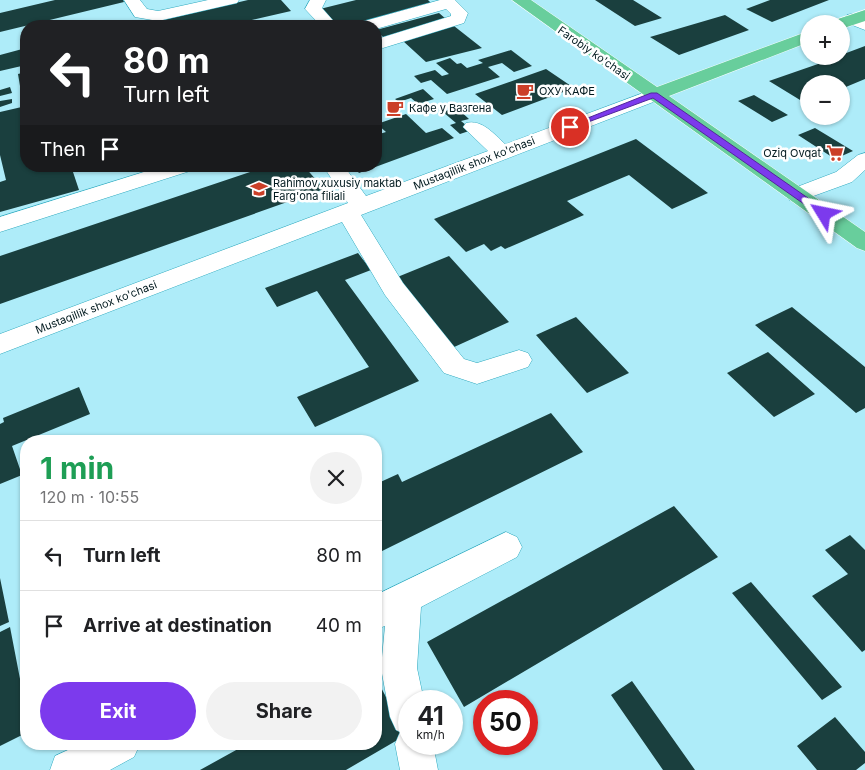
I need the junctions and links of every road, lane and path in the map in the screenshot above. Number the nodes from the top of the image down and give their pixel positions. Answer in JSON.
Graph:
{"nodes":[{"id":1,"x":132,"y":0,"type":"edge"},
{"id":2,"x":231,"y":0,"type":"edge"},
{"id":3,"x":318,"y":0,"type":"edge"},
{"id":4,"x":520,"y":0,"type":"edge"},
{"id":5,"x":454,"y":1,"type":"edge"},
{"id":6,"x":324,"y":20,"type":"edge"},
{"id":7,"x":382,"y":22,"type":"edge"},
{"id":8,"x":800,"y":39,"type":"edge"},
{"id":9,"x":383,"y":43,"type":"dead end"},
{"id":10,"x":654,"y":95,"type":"junction"},
{"id":11,"x":473,"y":127,"type":"dead end"},
{"id":12,"x":502,"y":152,"type":"junction"},
{"id":13,"x":865,"y":159,"type":"edge"},
{"id":14,"x":167,"y":172,"type":"edge"},
{"id":15,"x":336,"y":172,"type":"edge"},
{"id":16,"x":797,"y":195,"type":"junction"},
{"id":17,"x":354,"y":208,"type":"junction"},
{"id":18,"x":0,"y":225,"type":"edge"},
{"id":19,"x":865,"y":243,"type":"edge"},
{"id":20,"x":0,"y":344,"type":"edge"},
{"id":21,"x":519,"y":360,"type":"dead end"},
{"id":22,"x":506,"y":547,"type":"dead end"},
{"id":23,"x":390,"y":606,"type":"edge"},
{"id":24,"x":403,"y":690,"type":"edge"},
{"id":25,"x":109,"y":750,"type":"edge"},
{"id":26,"x":417,"y":755,"type":"edge"},
{"id":27,"x":69,"y":770,"type":"edge"},
{"id":28,"x":420,"y":770,"type":"edge"}],
"edges":[{"from":1,"to":2,"type":"street"},
{"from":3,"to":6,"type":"street"},
{"from":4,"to":10,"type":"main road","name":"Farobiy ko'chasi"},
{"from":5,"to":7,"type":"street"},
{"from":5,"to":9,"type":"street"},
{"from":8,"to":10,"type":"main road","name":"Mustaqillik shox ko'chasi"},
{"from":10,"to":12,"type":"street","name":"Mustaqillik shox ko'chasi"},
{"from":10,"to":16,"type":"main road","name":"Farobiy ko'chasi"},
{"from":11,"to":12,"type":"street"},
{"from":12,"to":17,"type":"street","name":"Mustaqillik shox ko'chasi"},
{"from":13,"to":16,"type":"street"},
{"from":14,"to":18,"type":"street"},
{"from":15,"to":17,"type":"street"},
{"from":16,"to":19,"type":"main road","name":"Farobiy ko'chasi"},
{"from":17,"to":20,"type":"street","name":"Mustaqillik shox ko'chasi"},
{"from":17,"to":21,"type":"street"},
{"from":22,"to":23,"type":"street"},
{"from":23,"to":24,"type":"street"},
{"from":25,"to":27,"type":"street"},
{"from":26,"to":28,"type":"street"}]}
